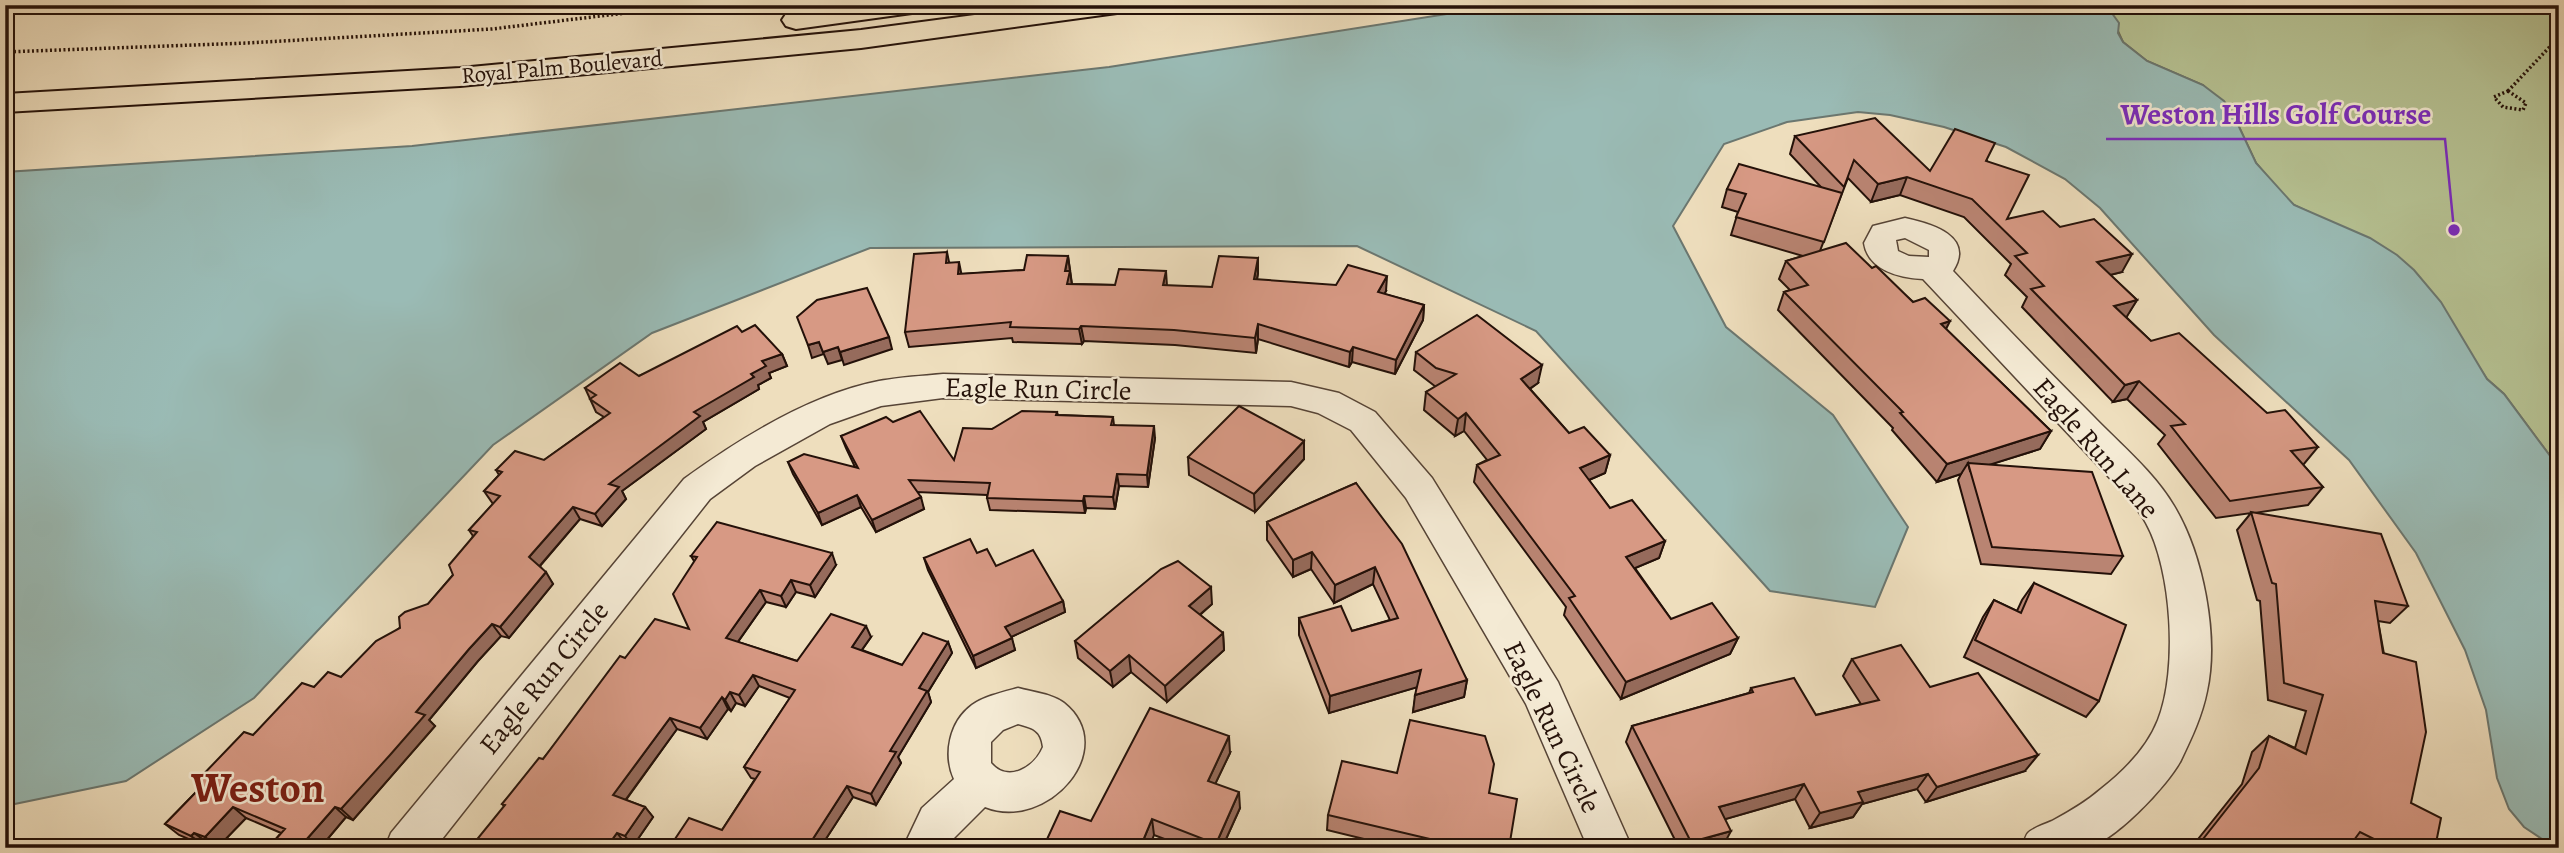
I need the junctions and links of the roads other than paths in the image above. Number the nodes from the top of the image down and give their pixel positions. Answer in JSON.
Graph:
{"nodes":[{"id":1,"x":912,"y":5,"type":"edge"},
{"id":2,"x":1117,"y":5,"type":"edge"},
{"id":3,"x":5,"y":81,"type":"edge"},
{"id":4,"x":5,"y":103,"type":"edge"},
{"id":5,"x":1932,"y":269,"type":"dead end"},
{"id":6,"x":980,"y":783,"type":"dead end"},
{"id":7,"x":407,"y":848,"type":"edge"},
{"id":8,"x":925,"y":848,"type":"edge"},
{"id":9,"x":1610,"y":848,"type":"edge"},
{"id":10,"x":2044,"y":848,"type":"edge"}],
"edges":[{"from":1,"to":3,"type":"main road","name":"Royal Palm Boulevard"},
{"from":2,"to":4,"type":"main road","name":"Royal Palm Boulevard"},
{"from":5,"to":10,"type":"street","name":"Eagle Run Lane"},
{"from":6,"to":8,"type":"street"},
{"from":7,"to":9,"type":"street","name":"Eagle Run Circle"}]}
